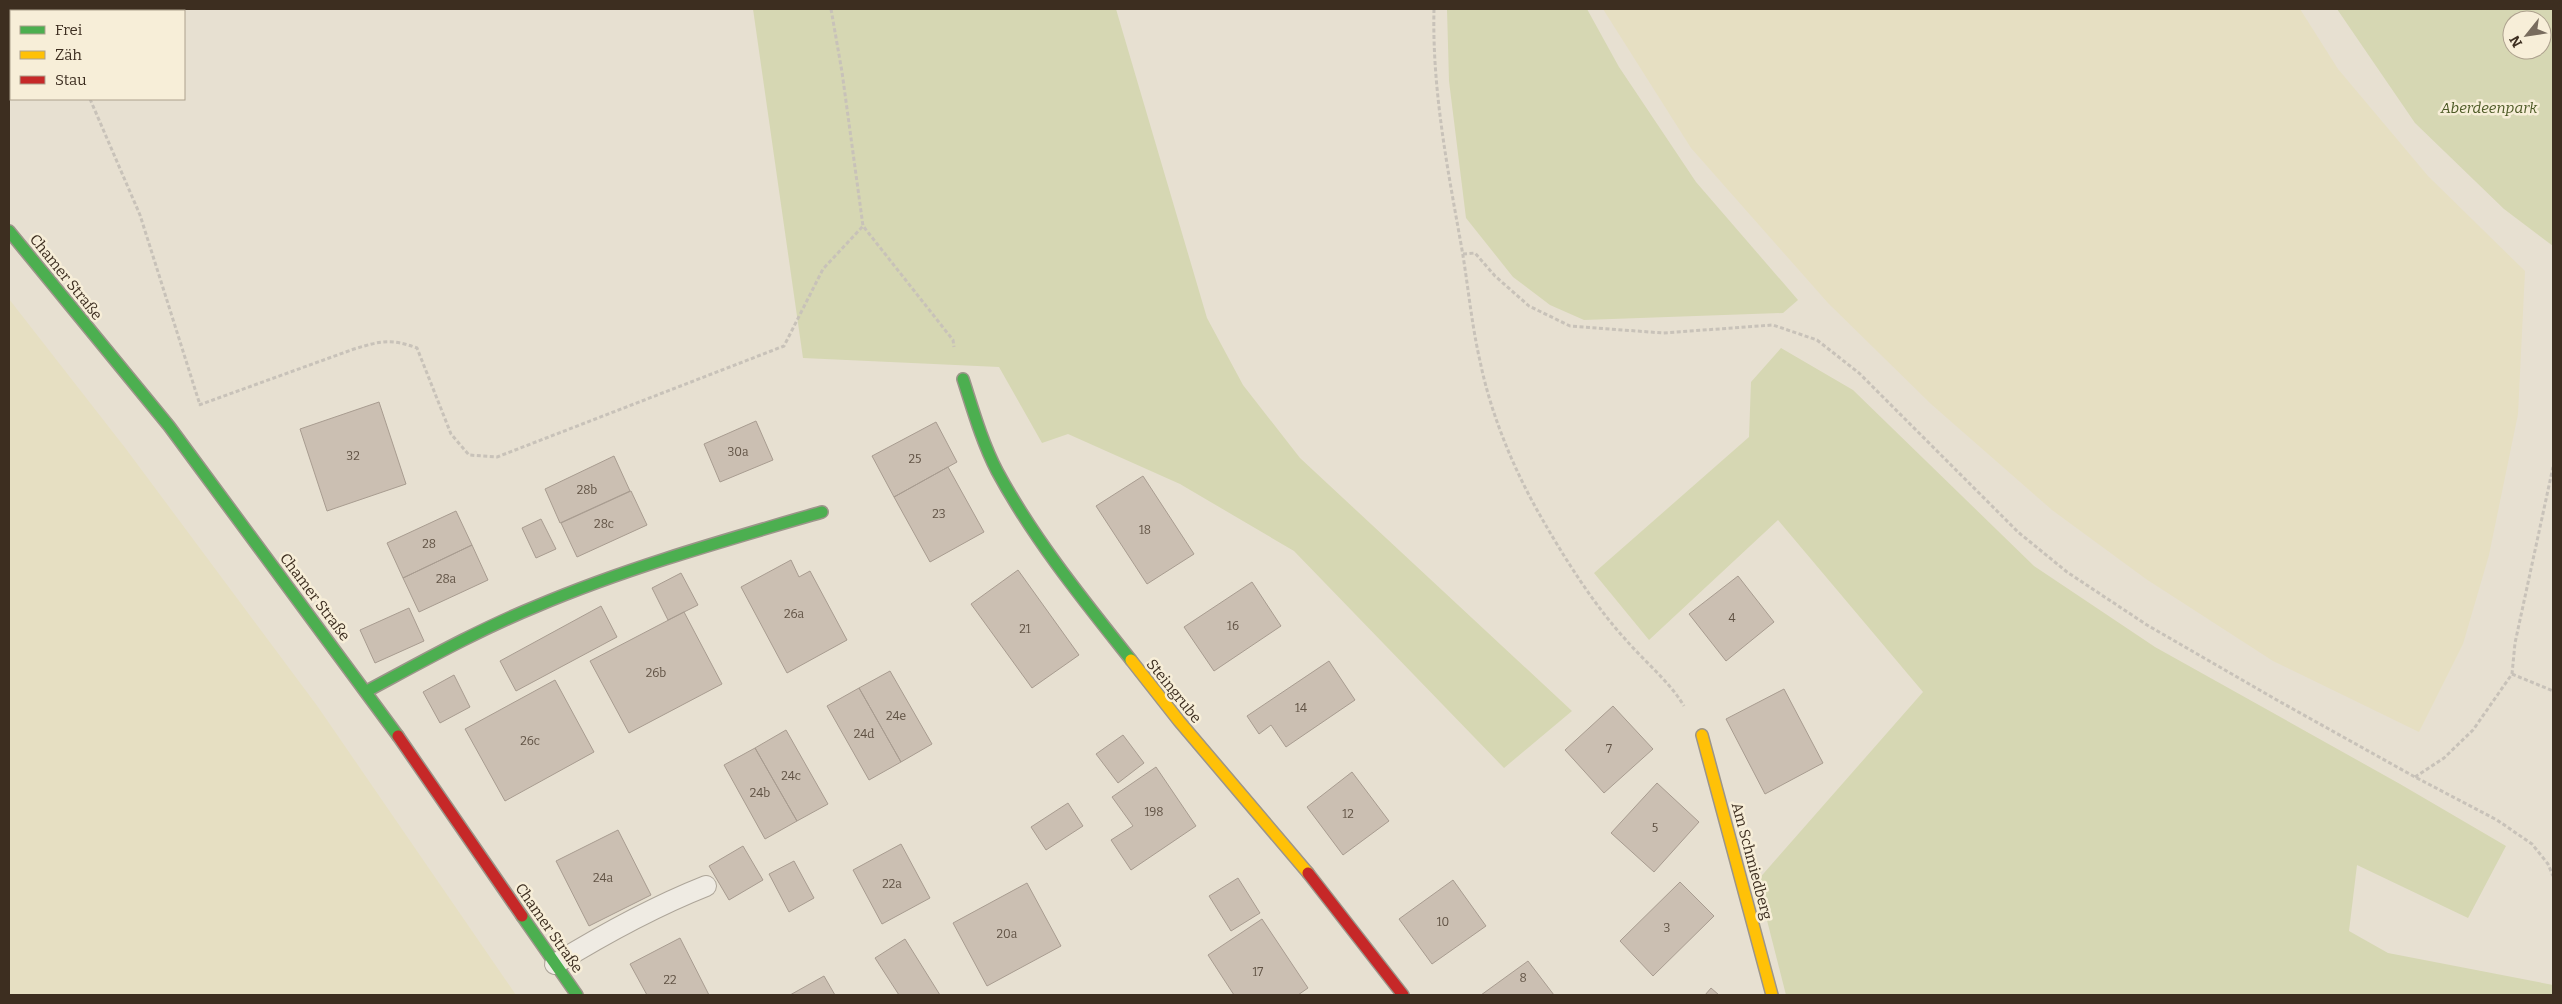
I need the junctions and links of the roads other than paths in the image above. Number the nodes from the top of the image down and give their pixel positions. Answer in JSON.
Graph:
{"nodes":[{"id":1,"x":9,"y":231,"type":"edge"},
{"id":2,"x":963,"y":379,"type":"road end"},
{"id":3,"x":822,"y":512,"type":"dead end"},
{"id":4,"x":367,"y":691,"type":"junction"},
{"id":5,"x":1702,"y":735,"type":"road end"},
{"id":6,"x":706,"y":886,"type":"dead end"},
{"id":7,"x":555,"y":964,"type":"junction"},
{"id":8,"x":577,"y":995,"type":"edge"},
{"id":9,"x":1403,"y":995,"type":"edge"},
{"id":10,"x":1772,"y":995,"type":"edge"}],
"edges":[{"from":1,"to":4,"type":"street","name":"Chamer Straße"},
{"from":2,"to":9,"type":"street","name":"Steingrube"},
{"from":3,"to":4,"type":"street"},
{"from":4,"to":7,"type":"street","name":"Chamer Straße"},
{"from":5,"to":10,"type":"street","name":"Am Schmiedberg"},
{"from":6,"to":7,"type":"lane"},
{"from":7,"to":8,"type":"street","name":"Chamer Straße"}]}
